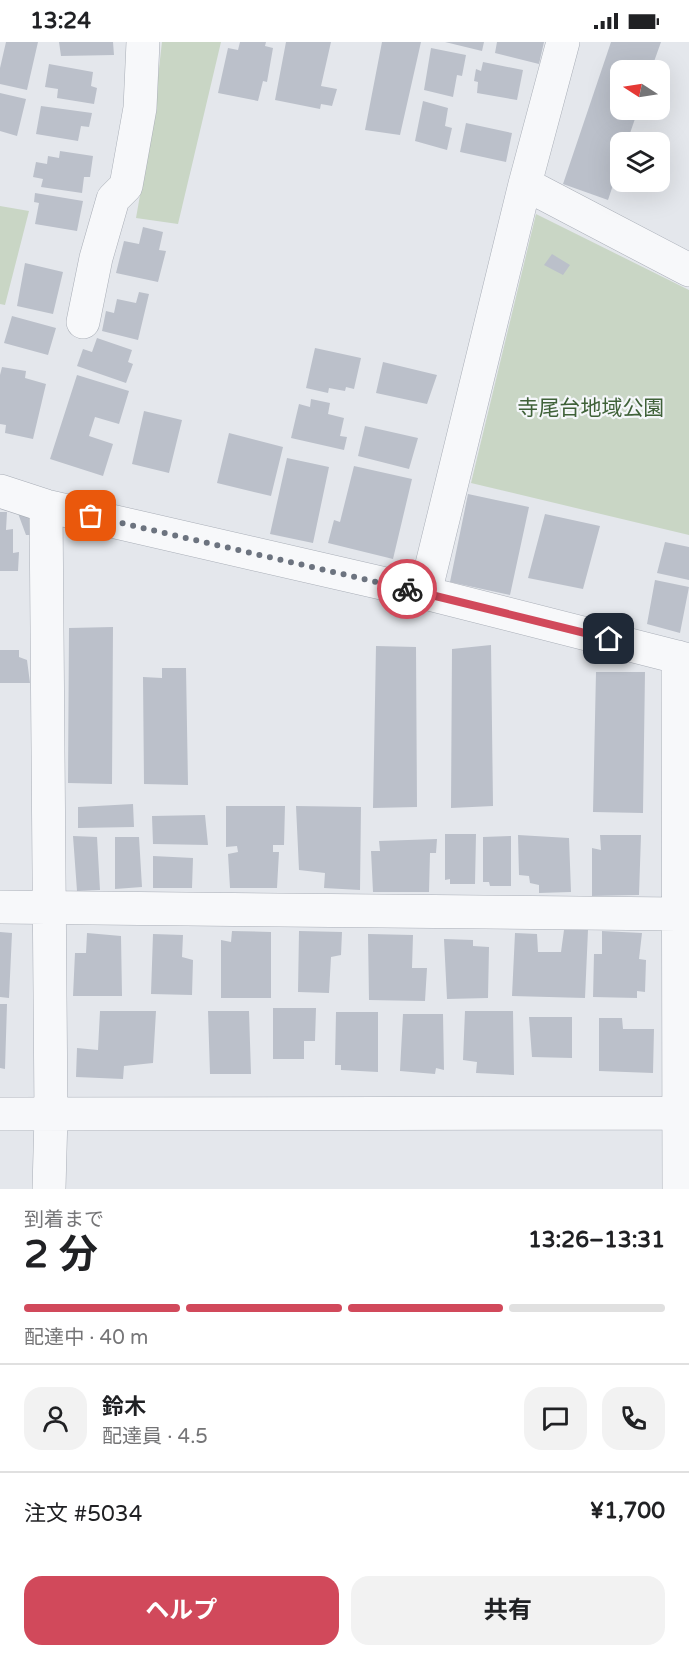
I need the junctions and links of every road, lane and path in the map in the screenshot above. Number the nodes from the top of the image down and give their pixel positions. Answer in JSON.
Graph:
{"nodes":[{"id":1,"x":143,"y":42,"type":"edge"},
{"id":2,"x":563,"y":42,"type":"edge"},
{"id":3,"x":525,"y":184,"type":"junction"},
{"id":4,"x":689,"y":270,"type":"edge"},
{"id":5,"x":82,"y":322,"type":"dead end"},
{"id":6,"x":0,"y":491,"type":"edge"},
{"id":7,"x":46,"y":506,"type":"junction"},
{"id":8,"x":425,"y":593,"type":"junction"},
{"id":9,"x":683,"y":658,"type":"edge"},
{"id":10,"x":0,"y":907,"type":"edge"},
{"id":11,"x":49,"y":907,"type":"junction"},
{"id":12,"x":677,"y":914,"type":"junction"},
{"id":13,"x":684,"y":1113,"type":"edge"},
{"id":14,"x":0,"y":1114,"type":"edge"},
{"id":15,"x":51,"y":1115,"type":"junction"},
{"id":16,"x":49,"y":1189,"type":"edge"},
{"id":17,"x":679,"y":1189,"type":"edge"}],
"edges":[{"from":1,"to":5,"type":"street"},
{"from":2,"to":3,"type":"street"},
{"from":3,"to":4,"type":"street"},
{"from":3,"to":8,"type":"street"},
{"from":6,"to":7,"type":"street"},
{"from":7,"to":8,"type":"street"},
{"from":7,"to":11,"type":"street"},
{"from":8,"to":9,"type":"street"},
{"from":9,"to":12,"type":"street"},
{"from":10,"to":11,"type":"street"},
{"from":11,"to":12,"type":"street"},
{"from":11,"to":15,"type":"street"},
{"from":12,"to":13,"type":"street"},
{"from":13,"to":15,"type":"street"},
{"from":13,"to":17,"type":"street"},
{"from":14,"to":15,"type":"street"},
{"from":15,"to":16,"type":"street"}]}
